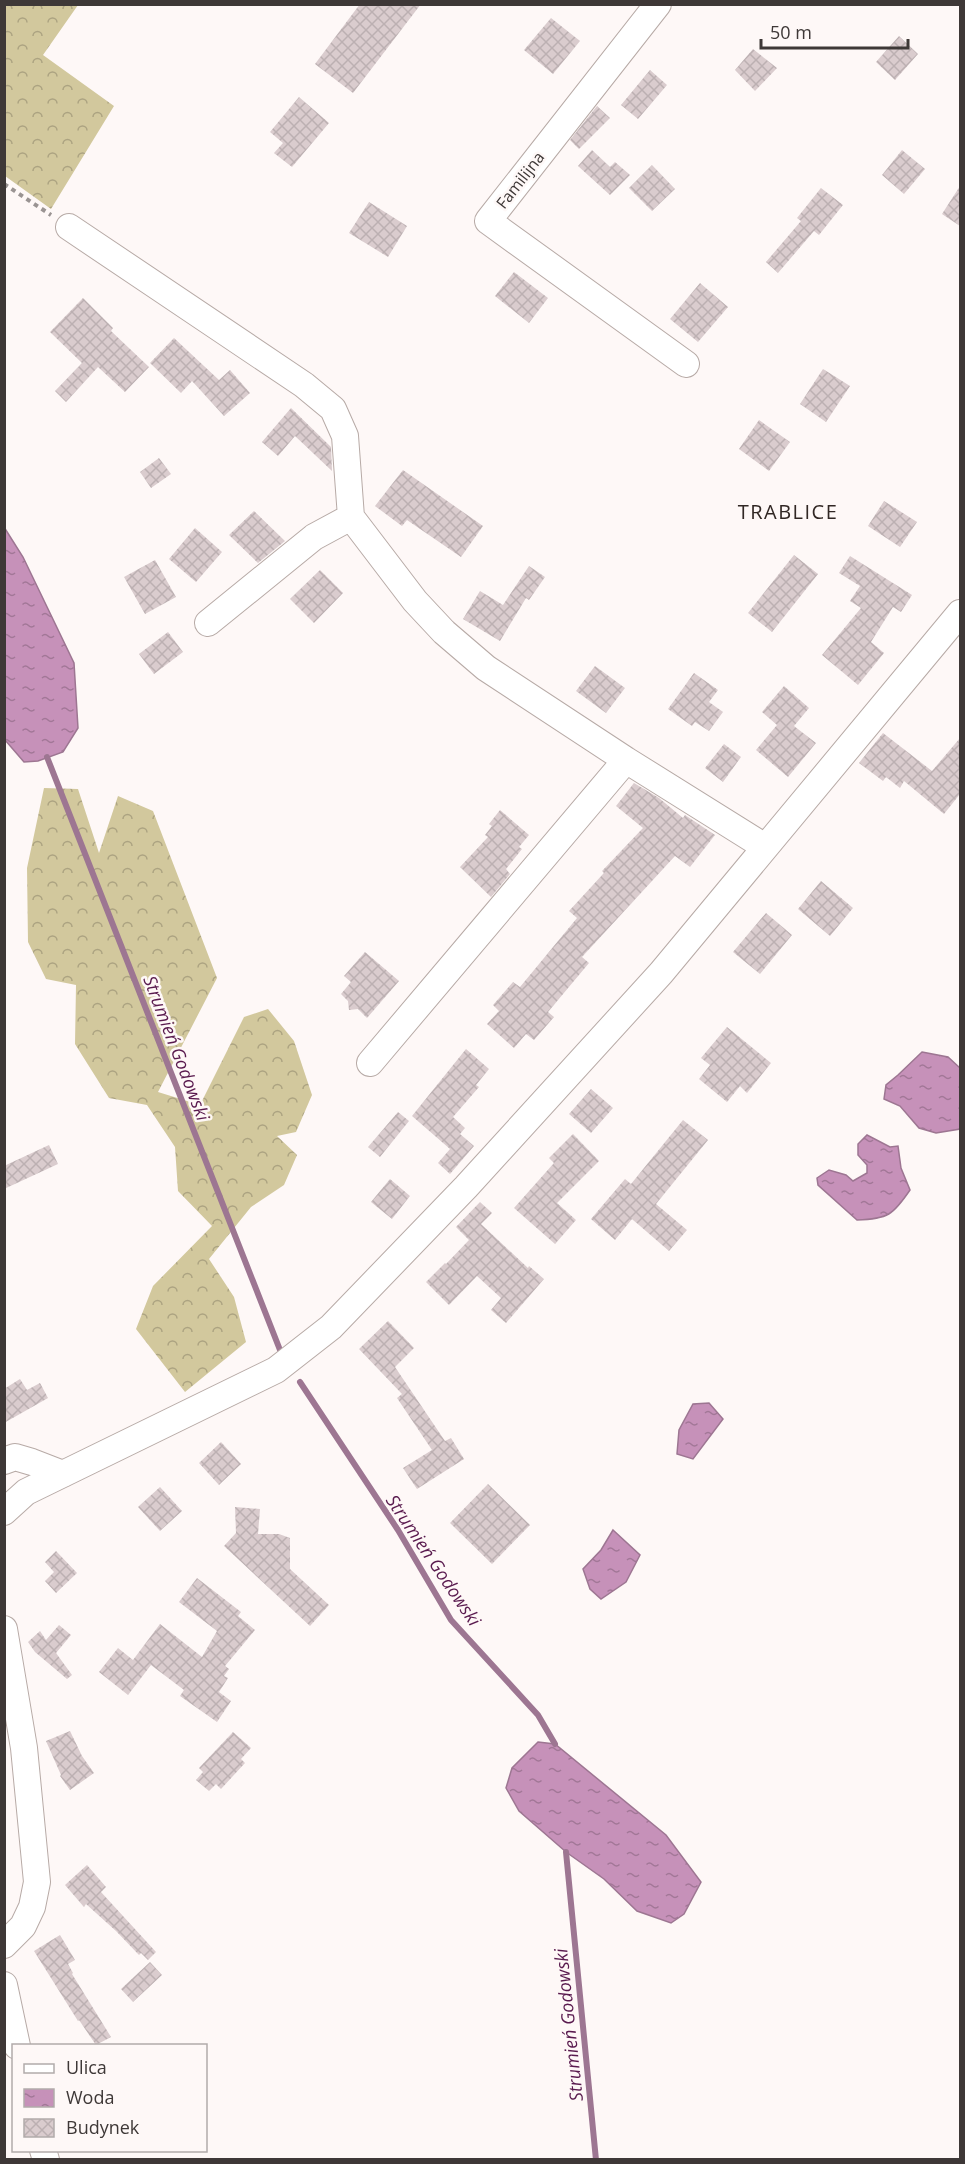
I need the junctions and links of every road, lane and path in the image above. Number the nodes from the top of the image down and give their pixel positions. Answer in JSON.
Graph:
{"nodes":[{"id":1,"x":658,"y":4,"type":"edge"},
{"id":2,"x":4,"y":184,"type":"edge"},
{"id":3,"x":69,"y":227,"type":"joint"},
{"id":4,"x":686,"y":364,"type":"dead end"},
{"id":5,"x":351,"y":517,"type":"junction"},
{"id":6,"x":960,"y":614,"type":"edge"},
{"id":7,"x":208,"y":623,"type":"dead end"},
{"id":8,"x":626,"y":760,"type":"junction"},
{"id":9,"x":765,"y":848,"type":"junction"},
{"id":10,"x":370,"y":1063,"type":"dead end"},
{"id":11,"x":4,"y":1461,"type":"edge"},
{"id":12,"x":63,"y":1474,"type":"junction"},
{"id":13,"x":5,"y":1511,"type":"edge"},
{"id":14,"x":4,"y":1629,"type":"edge"},
{"id":15,"x":4,"y":1945,"type":"edge"},
{"id":16,"x":4,"y":1984,"type":"edge"},
{"id":17,"x":17,"y":2044,"type":"edge"}],
"edges":[{"from":1,"to":4,"type":"street","name":"Familijna"},
{"from":2,"to":3,"type":"path"},
{"from":3,"to":5,"type":"street"},
{"from":5,"to":7,"type":"street"},
{"from":5,"to":8,"type":"street"},
{"from":6,"to":9,"type":"street"},
{"from":8,"to":9,"type":"street"},
{"from":8,"to":10,"type":"street"},
{"from":9,"to":12,"type":"street"},
{"from":11,"to":12,"type":"street"},
{"from":12,"to":13,"type":"street"},
{"from":14,"to":15,"type":"street"},
{"from":16,"to":17,"type":"street"}]}
